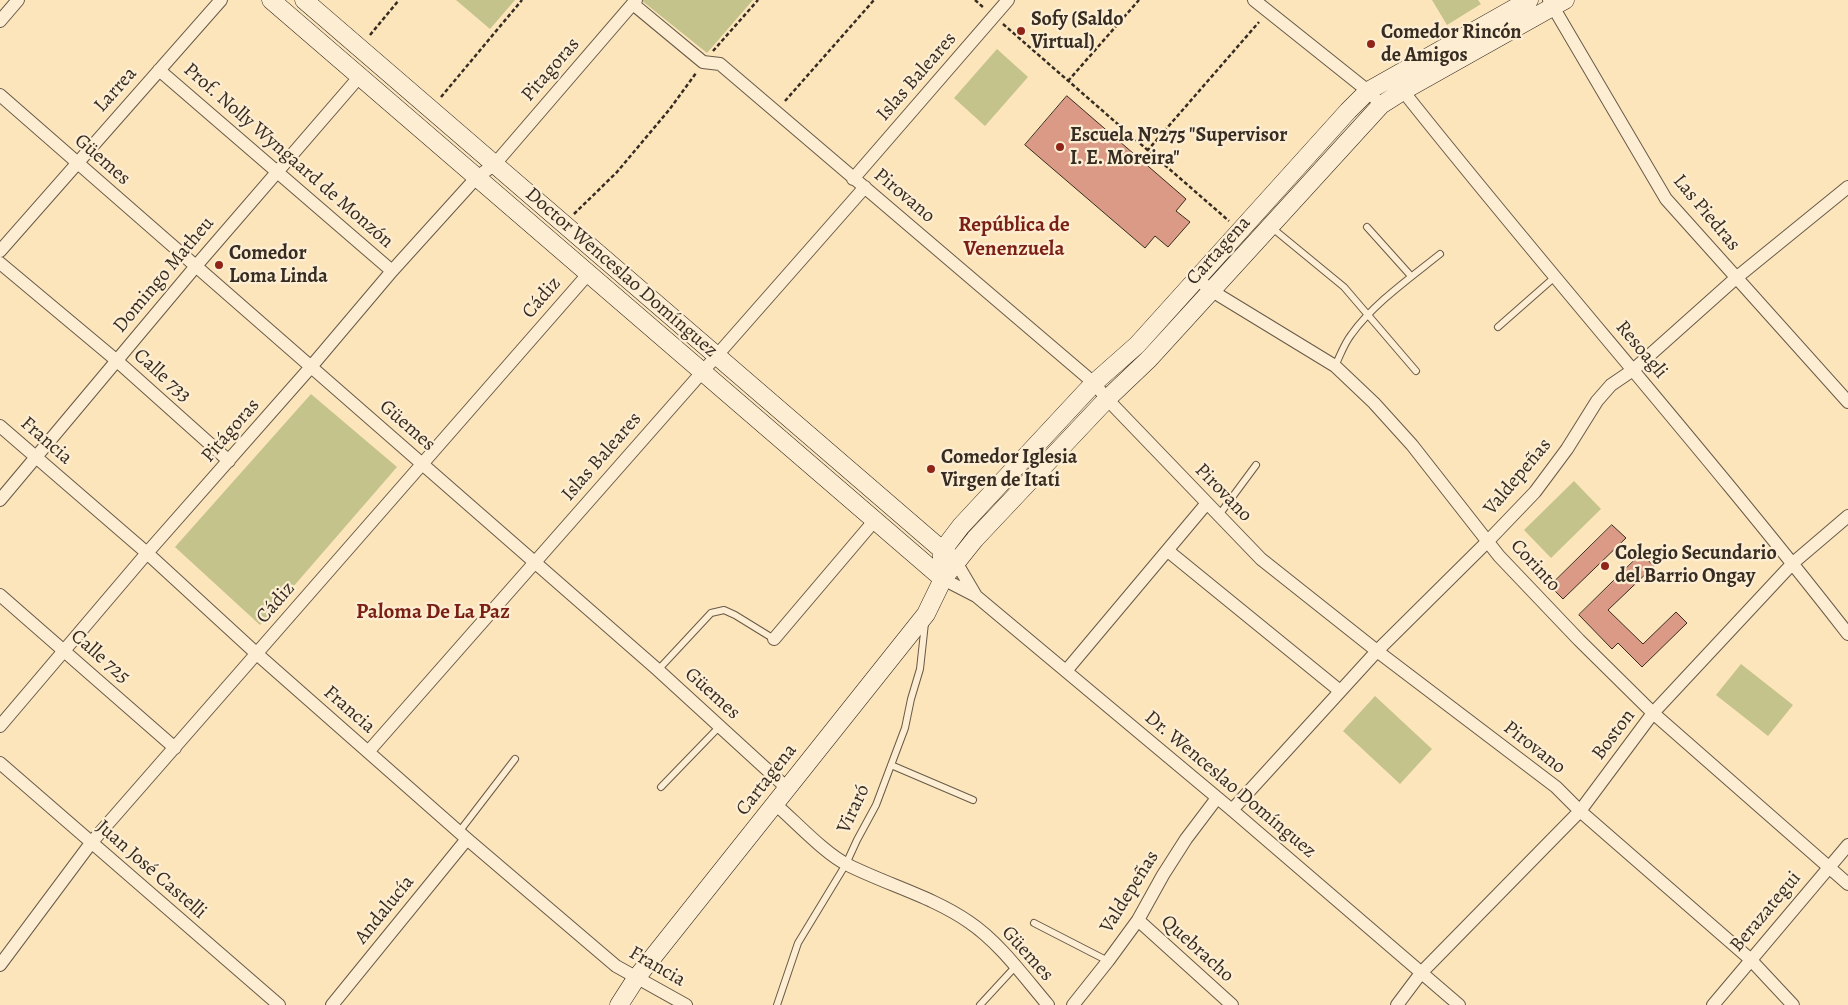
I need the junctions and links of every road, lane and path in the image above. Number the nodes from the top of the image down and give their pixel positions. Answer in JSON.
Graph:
{"nodes":[{"id":1,"x":18,"y":0,"type":"edge"},
{"id":2,"x":220,"y":0,"type":"edge"},
{"id":3,"x":271,"y":0,"type":"edge"},
{"id":4,"x":304,"y":0,"type":"edge"},
{"id":5,"x":400,"y":0,"type":"edge"},
{"id":6,"x":522,"y":0,"type":"edge"},
{"id":7,"x":758,"y":0,"type":"edge"},
{"id":8,"x":874,"y":0,"type":"edge"},
{"id":9,"x":1008,"y":0,"type":"edge"},
{"id":10,"x":1139,"y":0,"type":"edge"},
{"id":11,"x":1254,"y":0,"type":"edge"},
{"id":12,"x":1529,"y":0,"type":"edge"},
{"id":13,"x":635,"y":2,"type":"edge"},
{"id":14,"x":1556,"y":2,"type":"edge"},
{"id":15,"x":1268,"y":11,"type":"junction"},
{"id":16,"x":994,"y":17,"type":"junction"},
{"id":17,"x":0,"y":21,"type":"edge"},
{"id":18,"x":359,"y":48,"type":"junction"},
{"id":19,"x":703,"y":62,"type":"junction"},
{"id":20,"x":159,"y":70,"type":"junction"},
{"id":21,"x":360,"y":76,"type":"junction"},
{"id":22,"x":1068,"y":81,"type":"junction"},
{"id":23,"x":1403,"y":90,"type":"junction"},
{"id":24,"x":1368,"y":91,"type":"junction"},
{"id":25,"x":0,"y":95,"type":"edge"},
{"id":26,"x":1382,"y":105,"type":"junction"},
{"id":27,"x":430,"y":110,"type":"junction"},
{"id":28,"x":776,"y":112,"type":"junction"},
{"id":29,"x":1147,"y":151,"type":"junction"},
{"id":30,"x":77,"y":163,"type":"junction"},
{"id":31,"x":494,"y":165,"type":"junction"},
{"id":32,"x":276,"y":172,"type":"junction"},
{"id":33,"x":477,"y":177,"type":"junction"},
{"id":34,"x":853,"y":179,"type":"junction"},
{"id":35,"x":865,"y":187,"type":"junction"},
{"id":36,"x":1848,"y":187,"type":"edge"},
{"id":37,"x":564,"y":224,"type":"junction"},
{"id":38,"x":1270,"y":227,"type":"junction"},
{"id":39,"x":1367,"y":227,"type":"dead end"},
{"id":40,"x":1239,"y":230,"type":"junction"},
{"id":41,"x":0,"y":250,"type":"edge"},
{"id":42,"x":1440,"y":254,"type":"dead end"},
{"id":43,"x":0,"y":263,"type":"edge"},
{"id":44,"x":196,"y":266,"type":"junction"},
{"id":45,"x":392,"y":270,"type":"junction"},
{"id":46,"x":589,"y":273,"type":"junction"},
{"id":47,"x":1411,"y":276,"type":"junction"},
{"id":48,"x":1556,"y":276,"type":"junction"},
{"id":49,"x":1196,"y":278,"type":"junction"},
{"id":50,"x":1736,"y":278,"type":"junction"},
{"id":51,"x":1212,"y":292,"type":"junction"},
{"id":52,"x":1368,"y":315,"type":"junction"},
{"id":53,"x":1498,"y":327,"type":"dead end"},
{"id":54,"x":716,"y":356,"type":"junction"},
{"id":55,"x":116,"y":360,"type":"junction"},
{"id":56,"x":1335,"y":366,"type":"junction"},
{"id":57,"x":310,"y":368,"type":"junction"},
{"id":58,"x":1633,"y":370,"type":"junction"},
{"id":59,"x":702,"y":371,"type":"junction"},
{"id":60,"x":1416,"y":371,"type":"dead end"},
{"id":61,"x":1094,"y":383,"type":"junction"},
{"id":62,"x":1107,"y":399,"type":"junction"},
{"id":63,"x":1848,"y":402,"type":"edge"},
{"id":64,"x":0,"y":426,"type":"edge"},
{"id":65,"x":36,"y":458,"type":"junction"},
{"id":66,"x":229,"y":461,"type":"junction"},
{"id":67,"x":422,"y":464,"type":"junction"},
{"id":68,"x":1256,"y":465,"type":"dead end"},
{"id":69,"x":0,"y":500,"type":"edge"},
{"id":70,"x":1207,"y":503,"type":"junction"},
{"id":71,"x":1219,"y":515,"type":"junction"},
{"id":72,"x":1848,"y":516,"type":"edge"},
{"id":73,"x":875,"y":520,"type":"junction"},
{"id":74,"x":1487,"y":542,"type":"junction"},
{"id":75,"x":942,"y":551,"type":"junction"},
{"id":76,"x":1168,"y":551,"type":"junction"},
{"id":77,"x":147,"y":553,"type":"junction"},
{"id":78,"x":534,"y":562,"type":"junction"},
{"id":79,"x":956,"y":562,"type":"junction"},
{"id":80,"x":1793,"y":564,"type":"junction"},
{"id":81,"x":943,"y":579,"type":"junction"},
{"id":82,"x":0,"y":595,"type":"edge"},
{"id":83,"x":976,"y":596,"type":"junction"},
{"id":84,"x":926,"y":614,"type":"junction"},
{"id":85,"x":1848,"y":634,"type":"edge"},
{"id":86,"x":774,"y":640,"type":"joint"},
{"id":87,"x":63,"y":650,"type":"junction"},
{"id":88,"x":1377,"y":651,"type":"junction"},
{"id":89,"x":257,"y":654,"type":"junction"},
{"id":90,"x":658,"y":670,"type":"junction"},
{"id":91,"x":1066,"y":671,"type":"junction"},
{"id":92,"x":1340,"y":691,"type":"junction"},
{"id":93,"x":1653,"y":713,"type":"junction"},
{"id":94,"x":0,"y":726,"type":"edge"},
{"id":95,"x":720,"y":726,"type":"junction"},
{"id":96,"x":175,"y":748,"type":"junction"},
{"id":97,"x":368,"y":752,"type":"junction"},
{"id":98,"x":515,"y":759,"type":"dead end"},
{"id":99,"x":0,"y":763,"type":"edge"},
{"id":100,"x":891,"y":765,"type":"junction"},
{"id":101,"x":661,"y":787,"type":"dead end"},
{"id":102,"x":787,"y":788,"type":"junction"},
{"id":103,"x":1217,"y":798,"type":"junction"},
{"id":104,"x":973,"y":800,"type":"dead end"},
{"id":105,"x":775,"y":804,"type":"junction"},
{"id":106,"x":1232,"y":810,"type":"junction"},
{"id":107,"x":1580,"y":811,"type":"junction"},
{"id":108,"x":463,"y":836,"type":"junction"},
{"id":109,"x":91,"y":843,"type":"junction"},
{"id":110,"x":1848,"y":845,"type":"edge"},
{"id":111,"x":846,"y":864,"type":"junction"},
{"id":112,"x":1829,"y":867,"type":"junction"},
{"id":113,"x":1848,"y":884,"type":"edge"},
{"id":114,"x":1138,"y":920,"type":"junction"},
{"id":115,"x":1034,"y":923,"type":"dead end"},
{"id":116,"x":1750,"y":959,"type":"junction"},
{"id":117,"x":1108,"y":961,"type":"junction"},
{"id":118,"x":0,"y":965,"type":"edge"},
{"id":119,"x":1016,"y":967,"type":"junction"},
{"id":120,"x":1421,"y":974,"type":"junction"},
{"id":121,"x":637,"y":976,"type":"junction"},
{"id":122,"x":279,"y":1005,"type":"edge"},
{"id":123,"x":332,"y":1005,"type":"edge"},
{"id":124,"x":619,"y":1005,"type":"edge"},
{"id":125,"x":686,"y":1005,"type":"edge"},
{"id":126,"x":777,"y":1005,"type":"edge"},
{"id":127,"x":980,"y":1005,"type":"edge"},
{"id":128,"x":1048,"y":1005,"type":"edge"},
{"id":129,"x":1072,"y":1005,"type":"edge"},
{"id":130,"x":1232,"y":1005,"type":"edge"},
{"id":131,"x":1397,"y":1005,"type":"edge"},
{"id":132,"x":1459,"y":1005,"type":"edge"},
{"id":133,"x":1713,"y":1005,"type":"edge"},
{"id":134,"x":1793,"y":1005,"type":"edge"}],
"edges":[{"from":1,"to":17,"type":"street"},
{"from":2,"to":20,"type":"street","name":"Larrea"},
{"from":3,"to":21,"type":"main road","name":"Doctor Wenceslao Domínguez"},
{"from":4,"to":18,"type":"main road","name":"Doctor Wenceslao Domínguez"},
{"from":5,"to":18,"type":"path"},
{"from":6,"to":27,"type":"path"},
{"from":7,"to":19,"type":"path"},
{"from":8,"to":28,"type":"path"},
{"from":9,"to":16,"type":"street","name":"Islas Baleares"},
{"from":10,"to":22,"type":"path"},
{"from":11,"to":15,"type":"street"},
{"from":12,"to":24,"type":"main road","name":"Cartagena"},
{"from":13,"to":19,"type":"street","name":"Pirovano"},
{"from":13,"to":31,"type":"street","name":"Pitagoras"},
{"from":14,"to":23,"type":"main road","name":"Cartagena"},
{"from":14,"to":50,"type":"street","name":"Las Piedras"},
{"from":15,"to":24,"type":"street"},
{"from":15,"to":29,"type":"path"},
{"from":16,"to":22,"type":"path"},
{"from":16,"to":34,"type":"street","name":"Islas Baleares"},
{"from":18,"to":27,"type":"main road","name":"Doctor Wenceslao Domínguez"},
{"from":19,"to":28,"type":"street","name":"Pirovano"},
{"from":19,"to":37,"type":"path"},
{"from":20,"to":30,"type":"street","name":"Larrea"},
{"from":20,"to":32,"type":"street","name":"Prof. Nolly Wyngaard de Monzón"},
{"from":21,"to":32,"type":"street","name":"Domingo Matheu"},
{"from":21,"to":33,"type":"main road","name":"Doctor Wenceslao Domínguez"},
{"from":22,"to":29,"type":"path"},
{"from":23,"to":26,"type":"main road","name":"Cartagena"},
{"from":23,"to":48,"type":"street","name":"Resoagli"},
{"from":24,"to":26,"type":"street"},
{"from":24,"to":40,"type":"main road","name":"Cartagena"},
{"from":25,"to":30,"type":"street","name":"Güemes"},
{"from":26,"to":38,"type":"main road","name":"Cartagena"},
{"from":27,"to":31,"type":"main road","name":"Doctor Wenceslao Domínguez"},
{"from":28,"to":34,"type":"street","name":"Pirovano"},
{"from":29,"to":40,"type":"path"},
{"from":30,"to":41,"type":"street","name":"Larrea"},
{"from":30,"to":44,"type":"street","name":"Güemes"},
{"from":31,"to":33,"type":"street","name":"Pitágoras"},
{"from":31,"to":37,"type":"main road","name":"Doctor Wenceslao Domínguez"},
{"from":32,"to":44,"type":"street","name":"Domingo Matheu"},
{"from":32,"to":45,"type":"street","name":"Prof. Nolly Wyngaard de Monzón"},
{"from":33,"to":45,"type":"street","name":"Pitágoras"},
{"from":33,"to":46,"type":"main road","name":"Doctor Wenceslao Domínguez"},
{"from":34,"to":35,"type":"street","name":"Pirovano"},
{"from":35,"to":54,"type":"street","name":"Islas Baleares"},
{"from":35,"to":61,"type":"street","name":"Pirovano"},
{"from":36,"to":50,"type":"street","name":"Valdepeñas"},
{"from":37,"to":54,"type":"main road","name":"Doctor Wenceslao Domínguez"},
{"from":38,"to":51,"type":"main road","name":"Cartagena"},
{"from":38,"to":52,"type":"lane"},
{"from":39,"to":47,"type":"lane"},
{"from":40,"to":49,"type":"main road","name":"Cartagena"},
{"from":42,"to":47,"type":"lane"},
{"from":43,"to":55,"type":"street","name":"Calle 733"},
{"from":44,"to":55,"type":"street","name":"Domingo Matheu"},
{"from":44,"to":57,"type":"street","name":"Güemes"},
{"from":45,"to":57,"type":"street","name":"Pitágoras"},
{"from":46,"to":59,"type":"main road","name":"Doctor Wenceslao Domínguez"},
{"from":46,"to":67,"type":"street","name":"Cádiz"},
{"from":47,"to":52,"type":"lane"},
{"from":48,"to":53,"type":"lane"},
{"from":48,"to":58,"type":"street","name":"Resoagli"},
{"from":49,"to":51,"type":"street","name":"Corinto"},
{"from":49,"to":61,"type":"main road","name":"Cartagena"},
{"from":50,"to":58,"type":"street","name":"Valdepeñas"},
{"from":50,"to":63,"type":"street","name":"Las Piedras"},
{"from":51,"to":56,"type":"street","name":"Corinto"},
{"from":51,"to":62,"type":"main road","name":"Cartagena"},
{"from":52,"to":56,"type":"lane"},
{"from":52,"to":60,"type":"lane"},
{"from":54,"to":59,"type":"street","name":"Islas Baleares"},
{"from":54,"to":75,"type":"main road","name":"Doctor Wenceslao Domínguez"},
{"from":55,"to":65,"type":"street","name":"Domingo Matheu"},
{"from":55,"to":66,"type":"street","name":"Calle 733"},
{"from":56,"to":74,"type":"street","name":"Corinto"},
{"from":57,"to":66,"type":"street","name":"Pitágoras"},
{"from":57,"to":67,"type":"street","name":"Güemes"},
{"from":58,"to":74,"type":"street","name":"Valdepeñas"},
{"from":58,"to":80,"type":"street","name":"Resoagli"},
{"from":59,"to":73,"type":"main road","name":"Doctor Wenceslao Domínguez"},
{"from":59,"to":78,"type":"street","name":"Islas Baleares"},
{"from":61,"to":62,"type":"street","name":"Pirovano"},
{"from":61,"to":75,"type":"main road","name":"Cartagena"},
{"from":62,"to":70,"type":"street","name":"Pirovano"},
{"from":62,"to":79,"type":"main road","name":"Cartagena"},
{"from":64,"to":65,"type":"street","name":"Francia"},
{"from":65,"to":69,"type":"street","name":"Domingo Matheu"},
{"from":65,"to":77,"type":"street","name":"Francia"},
{"from":66,"to":77,"type":"street","name":"Pitágoras"},
{"from":67,"to":78,"type":"street","name":"Güemes"},
{"from":67,"to":89,"type":"street","name":"Cádiz"},
{"from":68,"to":71,"type":"lane"},
{"from":70,"to":71,"type":"street","name":"Pirovano"},
{"from":70,"to":76,"type":"street"},
{"from":71,"to":88,"type":"street","name":"Pirovano"},
{"from":72,"to":80,"type":"street","name":"Boston"},
{"from":73,"to":81,"type":"main road","name":"Doctor Wenceslao Domínguez"},
{"from":73,"to":86,"type":"street"},
{"from":74,"to":88,"type":"street","name":"Valdepeñas"},
{"from":74,"to":93,"type":"street","name":"Corinto"},
{"from":75,"to":79,"type":"main road","name":"Doctor Wenceslao Domínguez"},
{"from":75,"to":81,"type":"main road","name":"Cartagena"},
{"from":76,"to":91,"type":"street"},
{"from":76,"to":92,"type":"street"},
{"from":77,"to":87,"type":"street","name":"Pitágoras"},
{"from":77,"to":89,"type":"street","name":"Francia"},
{"from":78,"to":90,"type":"street","name":"Güemes"},
{"from":78,"to":97,"type":"street","name":"Islas Baleares"},
{"from":79,"to":81,"type":"main road","name":"Cartagena"},
{"from":79,"to":83,"type":"street","name":"Dr. Wenceslao Domínguez"},
{"from":80,"to":85,"type":"street","name":"Resoagli"},
{"from":80,"to":93,"type":"street","name":"Boston"},
{"from":81,"to":83,"type":"street","name":"Dr. Wenceslao Domínguez"},
{"from":81,"to":84,"type":"main road","name":"Cartagena"},
{"from":82,"to":87,"type":"street","name":"Calle 725"},
{"from":83,"to":91,"type":"street","name":"Dr. Wenceslao Domínguez"},
{"from":84,"to":100,"type":"lane","name":"Viraró"},
{"from":84,"to":102,"type":"main road","name":"Cartagena"},
{"from":86,"to":90,"type":"lane"},
{"from":87,"to":94,"type":"street","name":"Pitágoras"},
{"from":87,"to":96,"type":"street","name":"Calle 725"},
{"from":88,"to":92,"type":"street","name":"Valdepeñas"},
{"from":88,"to":107,"type":"street","name":"Pirovano"},
{"from":89,"to":96,"type":"street","name":"Cádiz"},
{"from":89,"to":97,"type":"street","name":"Francia"},
{"from":90,"to":95,"type":"street","name":"Güemes"},
{"from":91,"to":103,"type":"street","name":"Dr. Wenceslao Domínguez"},
{"from":92,"to":106,"type":"street","name":"Valdepeñas"},
{"from":93,"to":107,"type":"street","name":"Boston"},
{"from":93,"to":112,"type":"street","name":"Corinto"},
{"from":95,"to":101,"type":"lane"},
{"from":95,"to":102,"type":"street","name":"Güemes"},
{"from":96,"to":109,"type":"street","name":"Cádiz"},
{"from":97,"to":108,"type":"street","name":"Francia"},
{"from":98,"to":108,"type":"lane"},
{"from":99,"to":109,"type":"street","name":"Juan José Castelli"},
{"from":100,"to":104,"type":"lane"},
{"from":100,"to":111,"type":"lane","name":"Viraró"},
{"from":102,"to":105,"type":"main road","name":"Cartagena"},
{"from":103,"to":106,"type":"street","name":"Dr. Wenceslao Domínguez"},
{"from":103,"to":114,"type":"street","name":"Valdepeñas"},
{"from":105,"to":111,"type":"street","name":"Güemes"},
{"from":105,"to":121,"type":"main road","name":"Cartagena"},
{"from":106,"to":120,"type":"street","name":"Dr. Wenceslao Domínguez"},
{"from":107,"to":116,"type":"street","name":"Pirovano"},
{"from":107,"to":120,"type":"street","name":"Boston"},
{"from":108,"to":121,"type":"street","name":"Francia"},
{"from":108,"to":123,"type":"street","name":"Andalucía"},
{"from":109,"to":118,"type":"street","name":"Cádiz"},
{"from":109,"to":122,"type":"street","name":"Juan José Castelli"},
{"from":110,"to":112,"type":"street","name":"Berazategui"},
{"from":111,"to":119,"type":"street","name":"Güemes"},
{"from":111,"to":126,"type":"lane","name":"Viraró"},
{"from":112,"to":113,"type":"street","name":"Corinto"},
{"from":112,"to":116,"type":"street","name":"Berazategui"},
{"from":114,"to":117,"type":"street","name":"Valdepeñas"},
{"from":114,"to":130,"type":"street","name":"Quebracho"},
{"from":115,"to":117,"type":"lane"},
{"from":116,"to":133,"type":"street","name":"Berazategui"},
{"from":116,"to":134,"type":"street","name":"Pirovano"},
{"from":117,"to":129,"type":"street","name":"Valdepeñas"},
{"from":119,"to":127,"type":"lane"},
{"from":119,"to":128,"type":"street","name":"Güemes"},
{"from":120,"to":131,"type":"street","name":"Boston"},
{"from":120,"to":132,"type":"street","name":"Dr. Wenceslao Domínguez"},
{"from":121,"to":124,"type":"main road","name":"Cartagena"},
{"from":121,"to":125,"type":"street","name":"Francia"}]}
